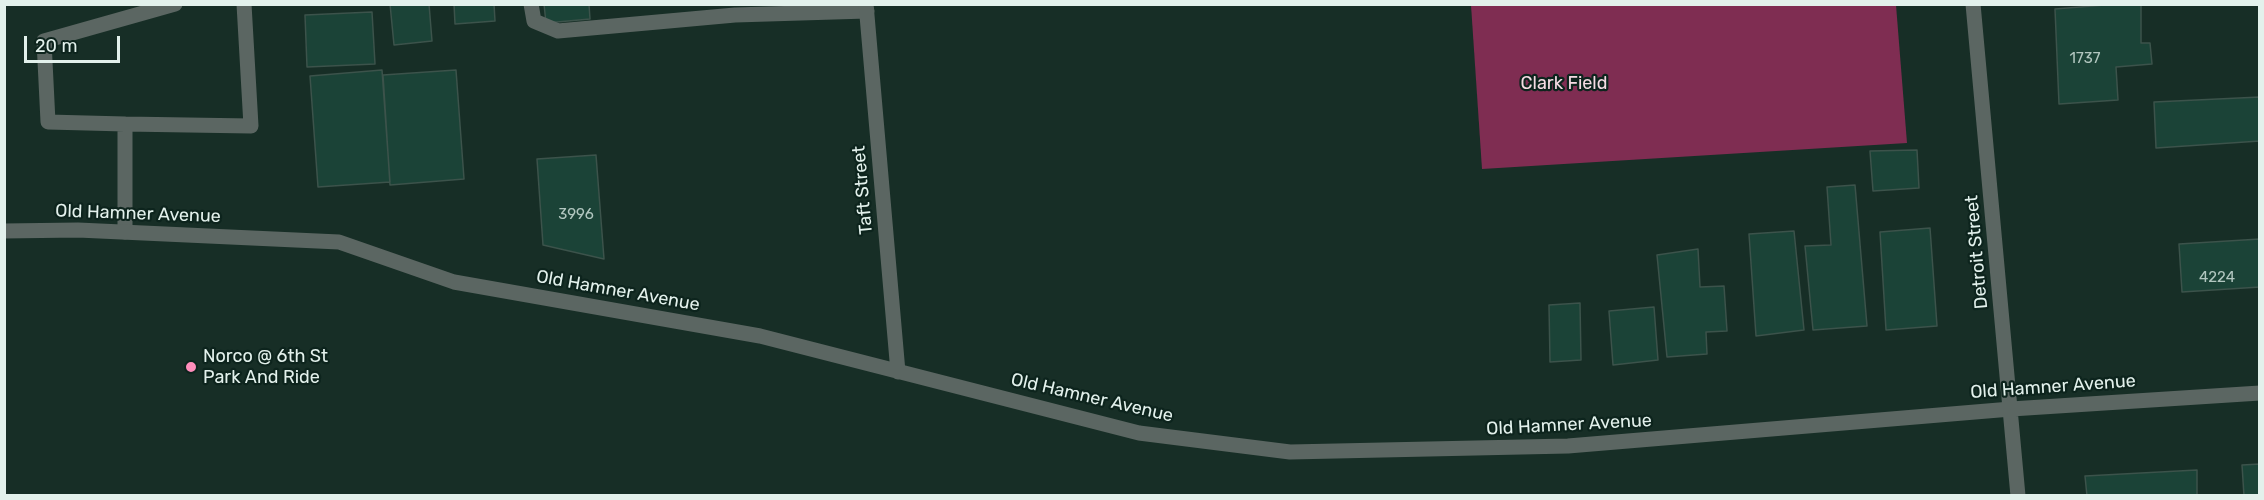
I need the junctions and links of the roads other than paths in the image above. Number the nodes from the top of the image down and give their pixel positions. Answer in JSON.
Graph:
{"nodes":[{"id":1,"x":175,"y":4,"type":"edge"},
{"id":2,"x":244,"y":4,"type":"edge"},
{"id":3,"x":531,"y":4,"type":"edge"},
{"id":4,"x":1973,"y":4,"type":"edge"},
{"id":5,"x":867,"y":8,"type":"edge"},
{"id":6,"x":125,"y":124,"type":"junction"},
{"id":7,"x":4,"y":231,"type":"edge"},
{"id":8,"x":125,"y":232,"type":"junction"},
{"id":9,"x":898,"y":372,"type":"junction"},
{"id":10,"x":2259,"y":393,"type":"edge"},
{"id":11,"x":2011,"y":409,"type":"junction"},
{"id":12,"x":2018,"y":495,"type":"edge"}],
"edges":[{"from":1,"to":6,"type":"street"},
{"from":2,"to":6,"type":"street"},
{"from":3,"to":5,"type":"street"},
{"from":4,"to":11,"type":"street","name":"Detroit Street"},
{"from":5,"to":9,"type":"street","name":"Taft Street"},
{"from":6,"to":8,"type":"street"},
{"from":7,"to":8,"type":"street","name":"Old Hamner Avenue"},
{"from":8,"to":9,"type":"street","name":"Old Hamner Avenue"},
{"from":9,"to":11,"type":"street","name":"Old Hamner Avenue"},
{"from":10,"to":11,"type":"street","name":"Old Hamner Avenue"},
{"from":11,"to":12,"type":"street","name":"Detroit Street"}]}
